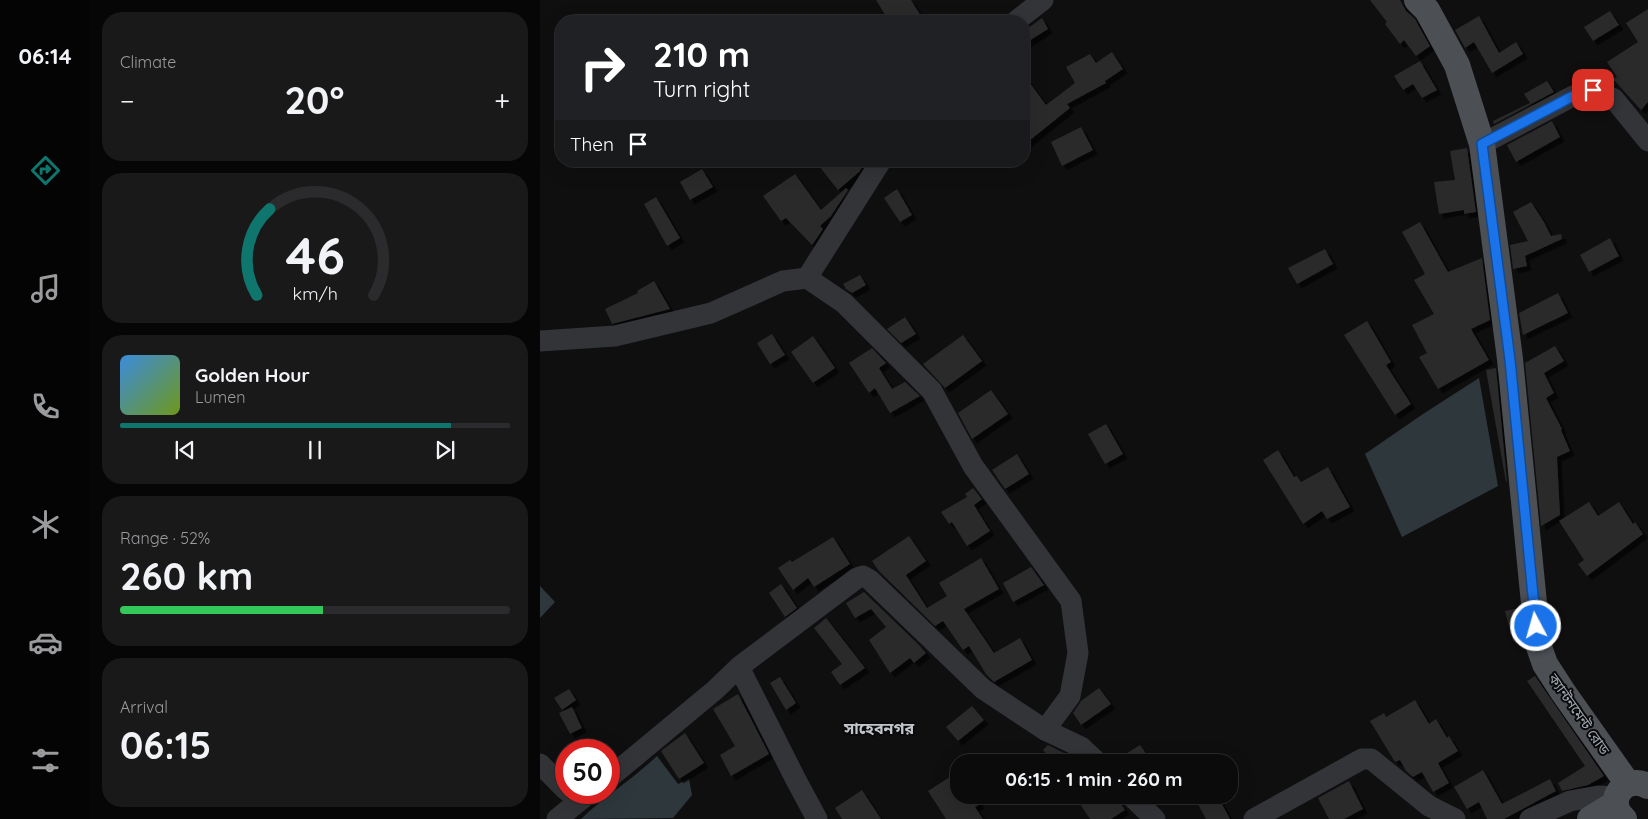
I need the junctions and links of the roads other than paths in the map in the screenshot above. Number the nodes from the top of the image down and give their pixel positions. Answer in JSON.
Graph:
{"nodes":[{"id":1,"x":1043,"y":0,"type":"edge"},
{"id":2,"x":1417,"y":0,"type":"edge"},
{"id":3,"x":1024,"y":15,"type":"edge"},
{"id":4,"x":1648,"y":141,"type":"edge"},
{"id":5,"x":1482,"y":144,"type":"junction"},
{"id":6,"x":877,"y":167,"type":"edge"},
{"id":7,"x":807,"y":278,"type":"junction"},
{"id":8,"x":540,"y":341,"type":"edge"},
{"id":9,"x":739,"y":667,"type":"junction"},
{"id":10,"x":1045,"y":730,"type":"junction"},
{"id":11,"x":1088,"y":754,"type":"edge"},
{"id":12,"x":540,"y":764,"type":"edge"},
{"id":13,"x":620,"y":769,"type":"edge"},
{"id":14,"x":555,"y":776,"type":"edge"},
{"id":15,"x":1633,"y":794,"type":"edge"},
{"id":16,"x":568,"y":804,"type":"edge"},
{"id":17,"x":1139,"y":804,"type":"edge"},
{"id":18,"x":556,"y":819,"type":"edge"},
{"id":19,"x":817,"y":819,"type":"edge"},
{"id":20,"x":1155,"y":819,"type":"edge"},
{"id":21,"x":1254,"y":819,"type":"edge"},
{"id":22,"x":1456,"y":819,"type":"edge"},
{"id":23,"x":1530,"y":819,"type":"edge"},
{"id":24,"x":1590,"y":819,"type":"edge"}],
"edges":[{"from":1,"to":3,"type":"street"},
{"from":2,"to":5,"type":"main road","name":"ক্যান্টনমেন্ট রোড"},
{"from":4,"to":5,"type":"street"},
{"from":5,"to":15,"type":"main road","name":"ক্যান্টনমেন্ট রোড"},
{"from":6,"to":7,"type":"street"},
{"from":7,"to":8,"type":"street"},
{"from":7,"to":10,"type":"street"},
{"from":9,"to":10,"type":"street"},
{"from":9,"to":13,"type":"street"},
{"from":9,"to":19,"type":"street"},
{"from":10,"to":11,"type":"street"},
{"from":12,"to":14,"type":"street"},
{"from":15,"to":23,"type":"street"},
{"from":15,"to":24,"type":"main road"},
{"from":16,"to":18,"type":"street"},
{"from":17,"to":20,"type":"street"},
{"from":21,"to":22,"type":"street"}]}
